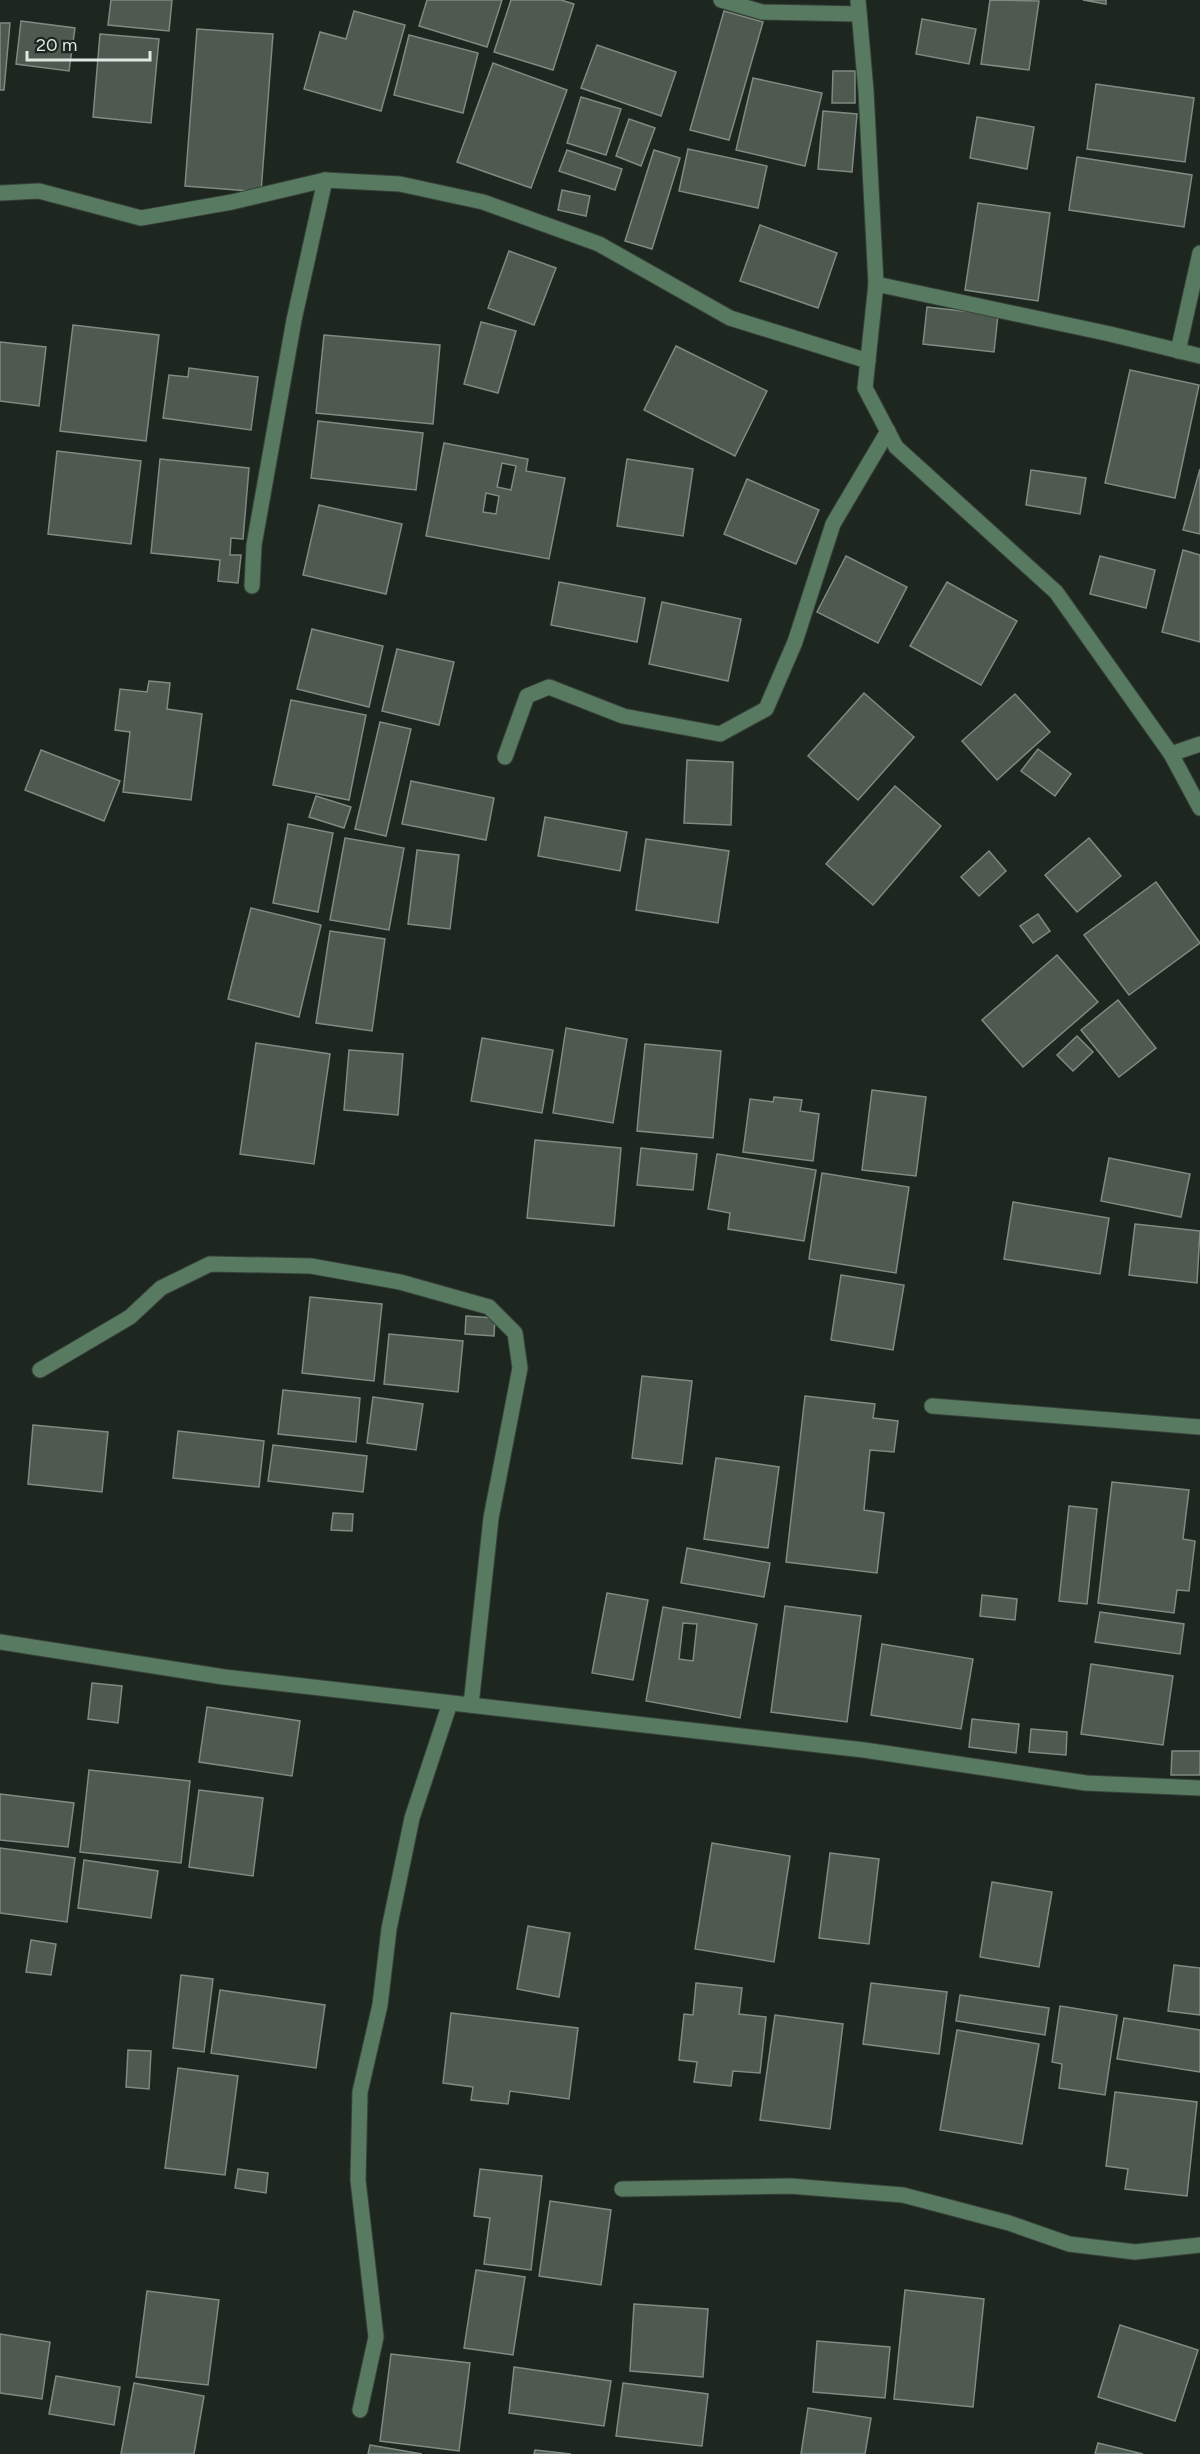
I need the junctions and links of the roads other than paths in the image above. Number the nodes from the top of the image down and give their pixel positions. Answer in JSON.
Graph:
{"nodes":[{"id":1,"x":721,"y":0,"type":"edge"},
{"id":2,"x":858,"y":7,"type":"edge"},
{"id":3,"x":325,"y":180,"type":"junction"},
{"id":4,"x":0,"y":193,"type":"edge"},
{"id":5,"x":1200,"y":253,"type":"edge"},
{"id":6,"x":876,"y":284,"type":"junction"},
{"id":7,"x":1178,"y":351,"type":"junction"},
{"id":8,"x":1200,"y":356,"type":"edge"},
{"id":9,"x":868,"y":361,"type":"junction"},
{"id":10,"x":888,"y":431,"type":"junction"},
{"id":11,"x":252,"y":586,"type":"dead end"},
{"id":12,"x":1200,"y":744,"type":"edge"},
{"id":13,"x":1171,"y":754,"type":"junction"},
{"id":14,"x":505,"y":757,"type":"dead end"},
{"id":15,"x":1200,"y":808,"type":"edge"},
{"id":16,"x":40,"y":1370,"type":"dead end"},
{"id":17,"x":932,"y":1406,"type":"dead end"},
{"id":18,"x":1200,"y":1427,"type":"edge"},
{"id":19,"x":0,"y":1642,"type":"edge"},
{"id":20,"x":450,"y":1703,"type":"junction"},
{"id":21,"x":471,"y":1705,"type":"junction"},
{"id":22,"x":1200,"y":1788,"type":"edge"},
{"id":23,"x":622,"y":2189,"type":"dead end"},
{"id":24,"x":1200,"y":2245,"type":"edge"},
{"id":25,"x":360,"y":2410,"type":"dead end"}],
"edges":[{"from":1,"to":2,"type":"street"},
{"from":2,"to":6,"type":"street"},
{"from":3,"to":4,"type":"street"},
{"from":3,"to":9,"type":"street"},
{"from":3,"to":11,"type":"street"},
{"from":5,"to":7,"type":"street"},
{"from":6,"to":7,"type":"street"},
{"from":6,"to":9,"type":"street"},
{"from":7,"to":8,"type":"street"},
{"from":9,"to":10,"type":"street"},
{"from":10,"to":13,"type":"street"},
{"from":10,"to":14,"type":"street"},
{"from":12,"to":13,"type":"street"},
{"from":13,"to":15,"type":"street"},
{"from":16,"to":21,"type":"street"},
{"from":17,"to":18,"type":"street"},
{"from":19,"to":20,"type":"street"},
{"from":20,"to":21,"type":"street"},
{"from":20,"to":25,"type":"street"},
{"from":21,"to":22,"type":"street"},
{"from":23,"to":24,"type":"street"}]}
